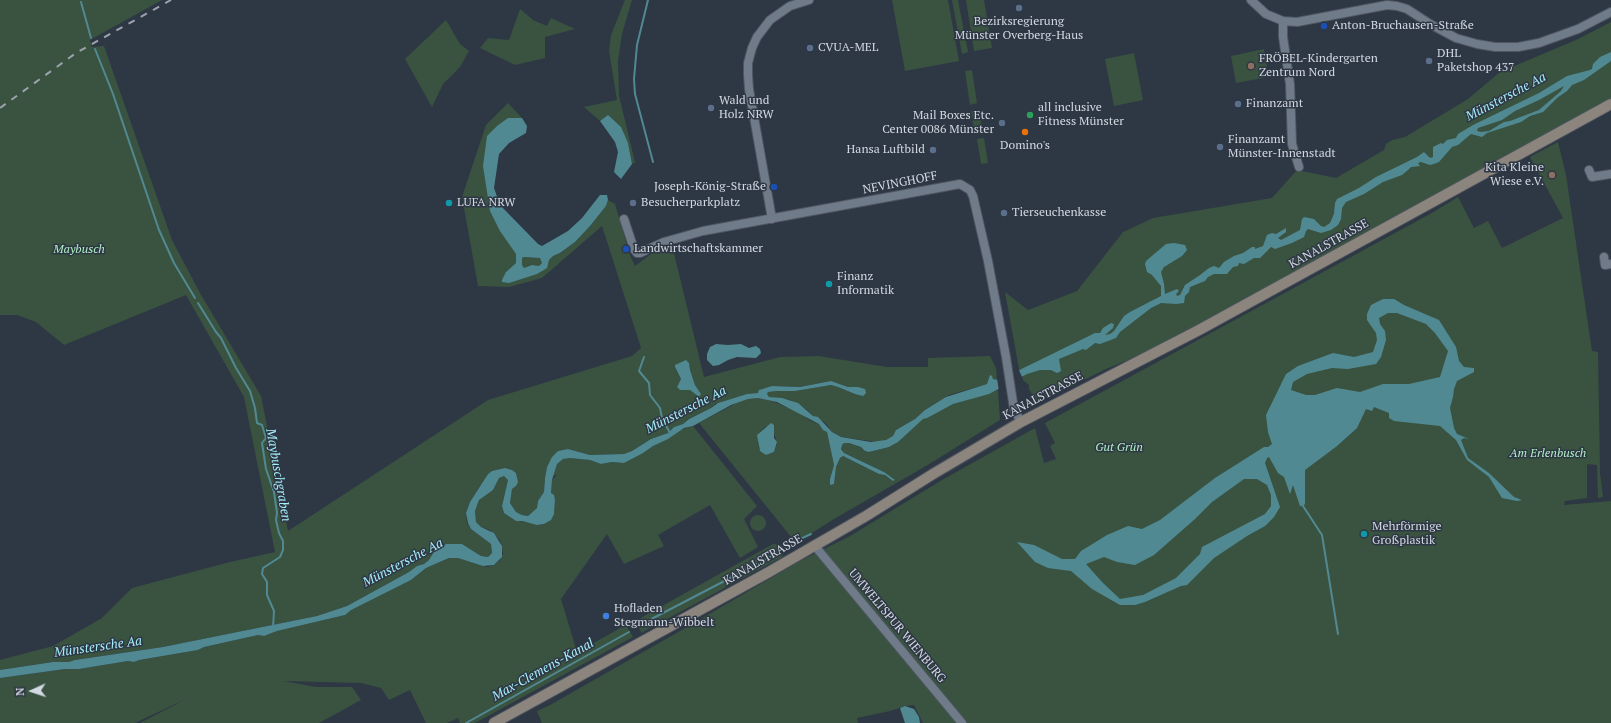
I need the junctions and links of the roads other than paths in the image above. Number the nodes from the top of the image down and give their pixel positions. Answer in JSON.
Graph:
{"nodes":[{"id":1,"x":809,"y":0,"type":"edge"},
{"id":2,"x":1252,"y":0,"type":"edge"},
{"id":3,"x":1403,"y":4,"type":"edge"},
{"id":4,"x":1611,"y":12,"type":"edge"},
{"id":5,"x":1283,"y":21,"type":"junction"},
{"id":6,"x":1611,"y":104,"type":"edge"},
{"id":7,"x":1299,"y":167,"type":"dead end"},
{"id":8,"x":1611,"y":174,"type":"edge"},
{"id":9,"x":1592,"y":177,"type":"dead end"},
{"id":10,"x":624,"y":219,"type":"dead end"},
{"id":11,"x":772,"y":219,"type":"junction"},
{"id":12,"x":1021,"y":422,"type":"junction"},
{"id":13,"x":814,"y":545,"type":"junction"},
{"id":14,"x":494,"y":723,"type":"edge"},
{"id":15,"x":962,"y":723,"type":"edge"}],
"edges":[{"from":1,"to":11,"type":"street"},
{"from":2,"to":5,"type":"street"},
{"from":3,"to":4,"type":"street"},
{"from":3,"to":5,"type":"street"},
{"from":5,"to":7,"type":"street"},
{"from":6,"to":12,"type":"main road","name":"KANALSTRASSE"},
{"from":8,"to":9,"type":"street"},
{"from":10,"to":11,"type":"street","name":"NEVINGHOFF"},
{"from":11,"to":12,"type":"street","name":"NEVINGHOFF"},
{"from":12,"to":13,"type":"main road","name":"KANALSTRASSE"},
{"from":13,"to":14,"type":"main road","name":"KANALSTRASSE"},
{"from":13,"to":15,"type":"street","name":"UMWELTSPUR WIENBURG"}]}
